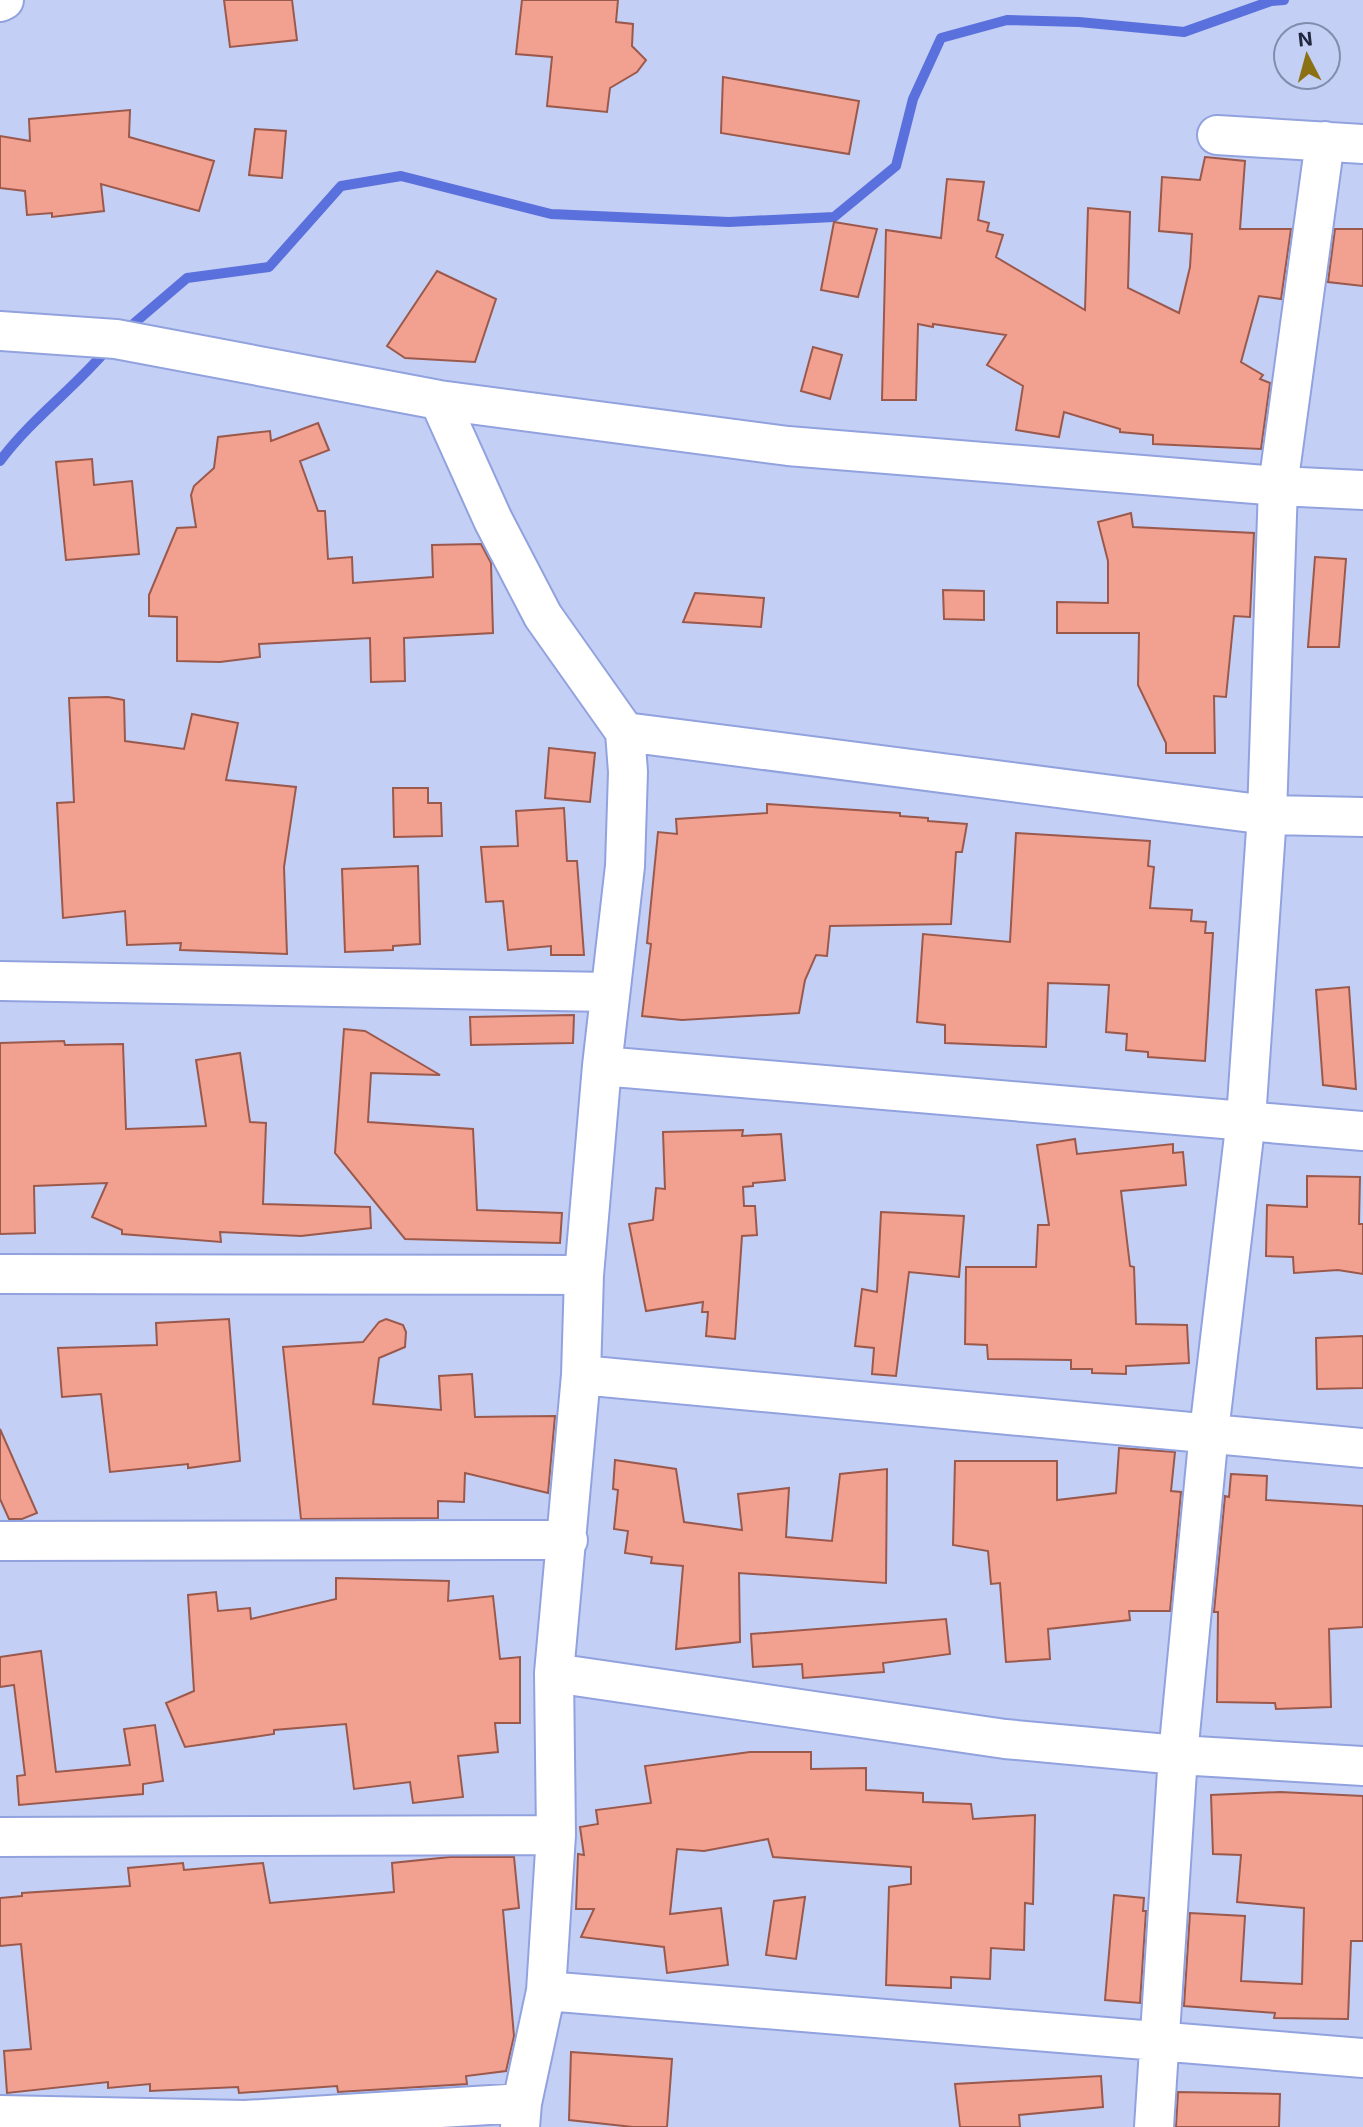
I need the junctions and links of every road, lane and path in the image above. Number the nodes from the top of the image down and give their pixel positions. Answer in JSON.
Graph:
{"nodes":[{"id":1,"x":1217,"y":135,"type":"dead end"},
{"id":2,"x":1325,"y":141,"type":"junction"},
{"id":3,"x":1363,"y":144,"type":"edge"},
{"id":4,"x":0,"y":331,"type":"edge"},
{"id":5,"x":439,"y":400,"type":"junction"},
{"id":6,"x":1278,"y":486,"type":"junction"},
{"id":7,"x":1363,"y":490,"type":"edge"},
{"id":8,"x":625,"y":732,"type":"junction"},
{"id":9,"x":1267,"y":815,"type":"junction"},
{"id":10,"x":1363,"y":817,"type":"edge"},
{"id":11,"x":0,"y":981,"type":"edge"},
{"id":12,"x":610,"y":992,"type":"junction"},
{"id":13,"x":602,"y":1066,"type":"junction"},
{"id":14,"x":1246,"y":1119,"type":"junction"},
{"id":15,"x":1363,"y":1130,"type":"edge"},
{"id":16,"x":0,"y":1274,"type":"edge"},
{"id":17,"x":584,"y":1275,"type":"junction"},
{"id":18,"x":581,"y":1376,"type":"junction"},
{"id":19,"x":1209,"y":1432,"type":"junction"},
{"id":20,"x":1363,"y":1448,"type":"edge"},
{"id":21,"x":568,"y":1540,"type":"junction"},
{"id":22,"x":0,"y":1541,"type":"edge"},
{"id":23,"x":554,"y":1673,"type":"junction"},
{"id":24,"x":1178,"y":1755,"type":"junction"},
{"id":25,"x":1363,"y":1766,"type":"edge"},
{"id":26,"x":556,"y":1835,"type":"junction"},
{"id":27,"x":0,"y":1837,"type":"edge"},
{"id":28,"x":546,"y":1991,"type":"junction"},
{"id":29,"x":1160,"y":2040,"type":"junction"},
{"id":30,"x":1363,"y":2058,"type":"edge"},
{"id":31,"x":0,"y":2115,"type":"edge"},
{"id":32,"x":521,"y":2115,"type":"edge"},
{"id":33,"x":1154,"y":2127,"type":"edge"}],
"edges":[{"from":1,"to":2,"type":"street"},
{"from":2,"to":3,"type":"street"},
{"from":2,"to":6,"type":"street"},
{"from":4,"to":5,"type":"street"},
{"from":5,"to":6,"type":"street"},
{"from":5,"to":8,"type":"street"},
{"from":6,"to":7,"type":"street"},
{"from":6,"to":9,"type":"street"},
{"from":8,"to":9,"type":"street"},
{"from":8,"to":12,"type":"street"},
{"from":9,"to":10,"type":"street"},
{"from":9,"to":14,"type":"street"},
{"from":11,"to":12,"type":"street"},
{"from":12,"to":13,"type":"street"},
{"from":13,"to":14,"type":"street"},
{"from":13,"to":17,"type":"street"},
{"from":14,"to":15,"type":"street"},
{"from":14,"to":19,"type":"street"},
{"from":16,"to":17,"type":"street"},
{"from":17,"to":18,"type":"street"},
{"from":18,"to":19,"type":"street"},
{"from":18,"to":21,"type":"street"},
{"from":19,"to":20,"type":"street"},
{"from":19,"to":24,"type":"street"},
{"from":21,"to":22,"type":"street"},
{"from":21,"to":23,"type":"street"},
{"from":23,"to":24,"type":"street"},
{"from":23,"to":26,"type":"street"},
{"from":24,"to":25,"type":"street"},
{"from":24,"to":29,"type":"street"},
{"from":26,"to":27,"type":"street"},
{"from":26,"to":28,"type":"street"},
{"from":28,"to":29,"type":"street"},
{"from":28,"to":32,"type":"street"},
{"from":29,"to":30,"type":"street"},
{"from":29,"to":33,"type":"street"},
{"from":31,"to":32,"type":"street"}]}
